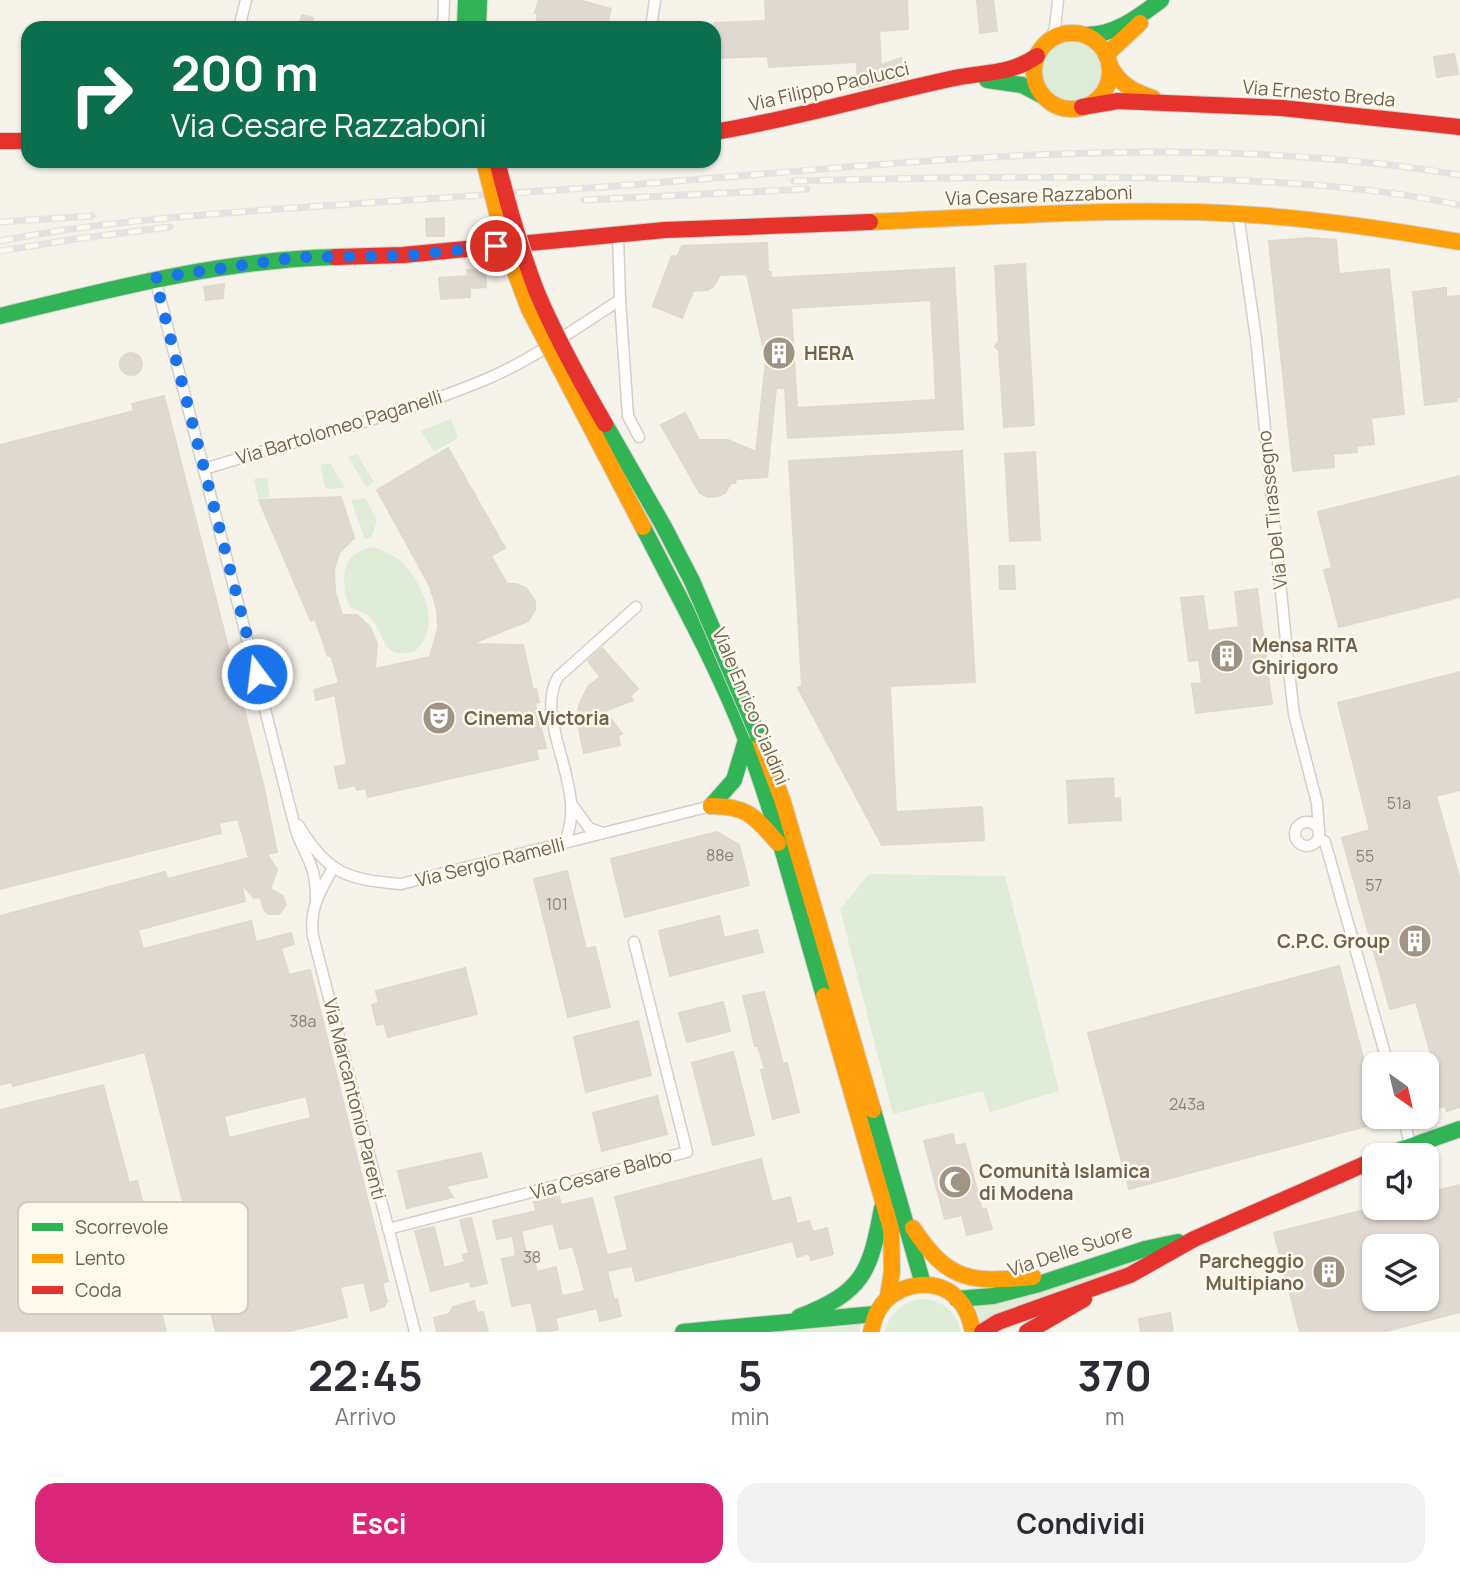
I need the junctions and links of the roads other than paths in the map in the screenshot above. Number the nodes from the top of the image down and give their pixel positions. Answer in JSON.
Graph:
{"nodes":[{"id":1,"x":246,"y":0,"type":"edge"},
{"id":2,"x":444,"y":0,"type":"edge"},
{"id":3,"x":466,"y":0,"type":"edge"},
{"id":4,"x":479,"y":0,"type":"edge"},
{"id":5,"x":656,"y":0,"type":"edge"},
{"id":6,"x":1058,"y":0,"type":"edge"},
{"id":7,"x":1163,"y":0,"type":"edge"},
{"id":8,"x":241,"y":21,"type":"edge"},
{"id":9,"x":443,"y":21,"type":"edge"},
{"id":10,"x":465,"y":21,"type":"edge"},
{"id":11,"x":478,"y":21,"type":"edge"},
{"id":12,"x":652,"y":21,"type":"edge"},
{"id":13,"x":1082,"y":34,"type":"junction"},
{"id":14,"x":1051,"y":39,"type":"junction"},
{"id":15,"x":1037,"y":56,"type":"junction"},
{"id":16,"x":1108,"y":59,"type":"junction"},
{"id":17,"x":953,"y":78,"type":"junction"},
{"id":18,"x":1044,"y":96,"type":"junction"},
{"id":19,"x":1175,"y":105,"type":"junction"},
{"id":20,"x":1082,"y":107,"type":"junction"},
{"id":21,"x":1460,"y":127,"type":"edge"},
{"id":22,"x":721,"y":131,"type":"edge"},
{"id":23,"x":0,"y":141,"type":"edge"},
{"id":24,"x":21,"y":141,"type":"edge"},
{"id":25,"x":486,"y":168,"type":"edge"},
{"id":26,"x":500,"y":168,"type":"edge"},
{"id":27,"x":1238,"y":214,"type":"junction"},
{"id":28,"x":618,"y":235,"type":"junction"},
{"id":29,"x":1460,"y":242,"type":"edge"},
{"id":30,"x":155,"y":278,"type":"junction"},
{"id":31,"x":620,"y":300,"type":"junction"},
{"id":32,"x":0,"y":316,"type":"edge"},
{"id":33,"x":639,"y":437,"type":"dead end"},
{"id":34,"x":204,"y":469,"type":"junction"},
{"id":35,"x":636,"y":607,"type":"dead end"},
{"id":36,"x":752,"y":737,"type":"junction"},
{"id":37,"x":1317,"y":803,"type":"junction"},
{"id":38,"x":572,"y":804,"type":"junction"},
{"id":39,"x":711,"y":806,"type":"junction"},
{"id":40,"x":293,"y":817,"type":"junction"},
{"id":41,"x":1305,"y":822,"type":"junction"},
{"id":42,"x":603,"y":833,"type":"junction"},
{"id":43,"x":1319,"y":834,"type":"junction"},
{"id":44,"x":564,"y":843,"type":"junction"},
{"id":45,"x":782,"y":848,"type":"junction"},
{"id":46,"x":333,"y":868,"type":"junction"},
{"id":47,"x":316,"y":900,"type":"junction"},
{"id":48,"x":634,"y":942,"type":"dead end"},
{"id":49,"x":1385,"y":1052,"type":"edge"},
{"id":50,"x":1460,"y":1129,"type":"edge"},
{"id":51,"x":1413,"y":1143,"type":"edge"},
{"id":52,"x":1362,"y":1165,"type":"edge"},
{"id":53,"x":892,"y":1203,"type":"junction"},
{"id":54,"x":388,"y":1229,"type":"junction"},
{"id":55,"x":1194,"y":1239,"type":"junction"},
{"id":56,"x":1070,"y":1272,"type":"junction"},
{"id":57,"x":1130,"y":1275,"type":"junction"},
{"id":58,"x":923,"y":1284,"type":"junction"},
{"id":59,"x":888,"y":1296,"type":"junction"},
{"id":60,"x":957,"y":1299,"type":"junction"},
{"id":61,"x":875,"y":1314,"type":"junction"},
{"id":62,"x":784,"y":1322,"type":"junction"},
{"id":63,"x":415,"y":1332,"type":"edge"},
{"id":64,"x":683,"y":1332,"type":"edge"},
{"id":65,"x":871,"y":1332,"type":"edge"},
{"id":66,"x":973,"y":1332,"type":"edge"},
{"id":67,"x":982,"y":1332,"type":"edge"},
{"id":68,"x":1027,"y":1332,"type":"edge"}],
"edges":[{"from":1,"to":8,"type":"street"},
{"from":2,"to":9,"type":"street"},
{"from":3,"to":10,"type":"street"},
{"from":4,"to":11,"type":"street"},
{"from":5,"to":12,"type":"street"},
{"from":6,"to":14,"type":"street"},
{"from":7,"to":13,"type":"street"},
{"from":7,"to":16,"type":"street"},
{"from":13,"to":14,"type":"street"},
{"from":13,"to":16,"type":"street"},
{"from":14,"to":15,"type":"street"},
{"from":15,"to":17,"type":"street","name":"Via Filippo Paolucci"},
{"from":15,"to":18,"type":"street"},
{"from":16,"to":19,"type":"street","name":"Via Ernesto Breda"},
{"from":16,"to":20,"type":"street"},
{"from":17,"to":18,"type":"street","name":"Via Filippo Paolucci"},
{"from":17,"to":22,"type":"street","name":"Via Filippo Paolucci"},
{"from":18,"to":20,"type":"street"},
{"from":19,"to":20,"type":"street","name":"Via Ernesto Breda"},
{"from":19,"to":21,"type":"street","name":"Via Ernesto Breda"},
{"from":23,"to":24,"type":"street"},
{"from":25,"to":36,"type":"street","name":"Viale Enrico Cialdini","bridge":true},
{"from":26,"to":36,"type":"street","name":"Viale Enrico Cialdini","bridge":true},
{"from":27,"to":28,"type":"street","name":"Via Cesare Razzaboni"},
{"from":27,"to":29,"type":"street","name":"Via Cesare Razzaboni"},
{"from":27,"to":37,"type":"street","name":"Via Del Tirassegno"},
{"from":28,"to":30,"type":"street","name":"Via Cesare Razzaboni"},
{"from":28,"to":31,"type":"street"},
{"from":30,"to":32,"type":"street","name":"Via Cesare Razzaboni"},
{"from":30,"to":34,"type":"street","name":"Via Sergio Ramelli"},
{"from":31,"to":33,"type":"street"},
{"from":31,"to":34,"type":"street","name":"Via Bartolomeo Paganelli"},
{"from":34,"to":40,"type":"street","name":"Via Sergio Ramelli"},
{"from":35,"to":38,"type":"street"},
{"from":36,"to":39,"type":"street"},
{"from":36,"to":45,"type":"street","name":"Viale Enrico Cialdini"},
{"from":36,"to":53,"type":"street","name":"Viale Enrico Cialdini"},
{"from":37,"to":41,"type":"street"},
{"from":37,"to":43,"type":"street"},
{"from":38,"to":42,"type":"street"},
{"from":38,"to":44,"type":"street"},
{"from":39,"to":42,"type":"street","name":"Via Sergio Ramelli"},
{"from":39,"to":45,"type":"street"},
{"from":40,"to":46,"type":"street","name":"Via Sergio Ramelli"},
{"from":40,"to":47,"type":"street","name":"Via Sergio Ramelli"},
{"from":41,"to":43,"type":"street"},
{"from":41,"to":43,"type":"street"},
{"from":42,"to":44,"type":"street","name":"Via Sergio Ramelli"},
{"from":43,"to":49,"type":"street"},
{"from":44,"to":46,"type":"street","name":"Via Sergio Ramelli"},
{"from":45,"to":53,"type":"street","name":"Viale Enrico Cialdini"},
{"from":46,"to":47,"type":"street","name":"Via Marcantonio Parenti"},
{"from":47,"to":54,"type":"street","name":"Via Marcantonio Parenti"},
{"from":48,"to":54,"type":"street","name":"Via Cesare Balbo"},
{"from":50,"to":51,"type":"street"},
{"from":52,"to":55,"type":"street","name":"Via Delle Suore"},
{"from":53,"to":56,"type":"street"},
{"from":53,"to":58,"type":"street","name":"Viale Enrico Cialdini"},
{"from":53,"to":59,"type":"street","name":"Viale Enrico Cialdini"},
{"from":53,"to":62,"type":"street"},
{"from":54,"to":63,"type":"street","name":"Via Marcantonio Parenti"},
{"from":55,"to":56,"type":"street","name":"Via Delle Suore"},
{"from":55,"to":57,"type":"street","name":"Via Delle Suore"},
{"from":56,"to":60,"type":"street","name":"Via Delle Suore"},
{"from":57,"to":67,"type":"street","name":"Via Delle Suore"},
{"from":57,"to":68,"type":"street"},
{"from":58,"to":59,"type":"street"},
{"from":58,"to":60,"type":"street"},
{"from":59,"to":61,"type":"street"},
{"from":60,"to":66,"type":"street"},
{"from":61,"to":62,"type":"street"},
{"from":61,"to":65,"type":"street"},
{"from":62,"to":64,"type":"street"}]}
